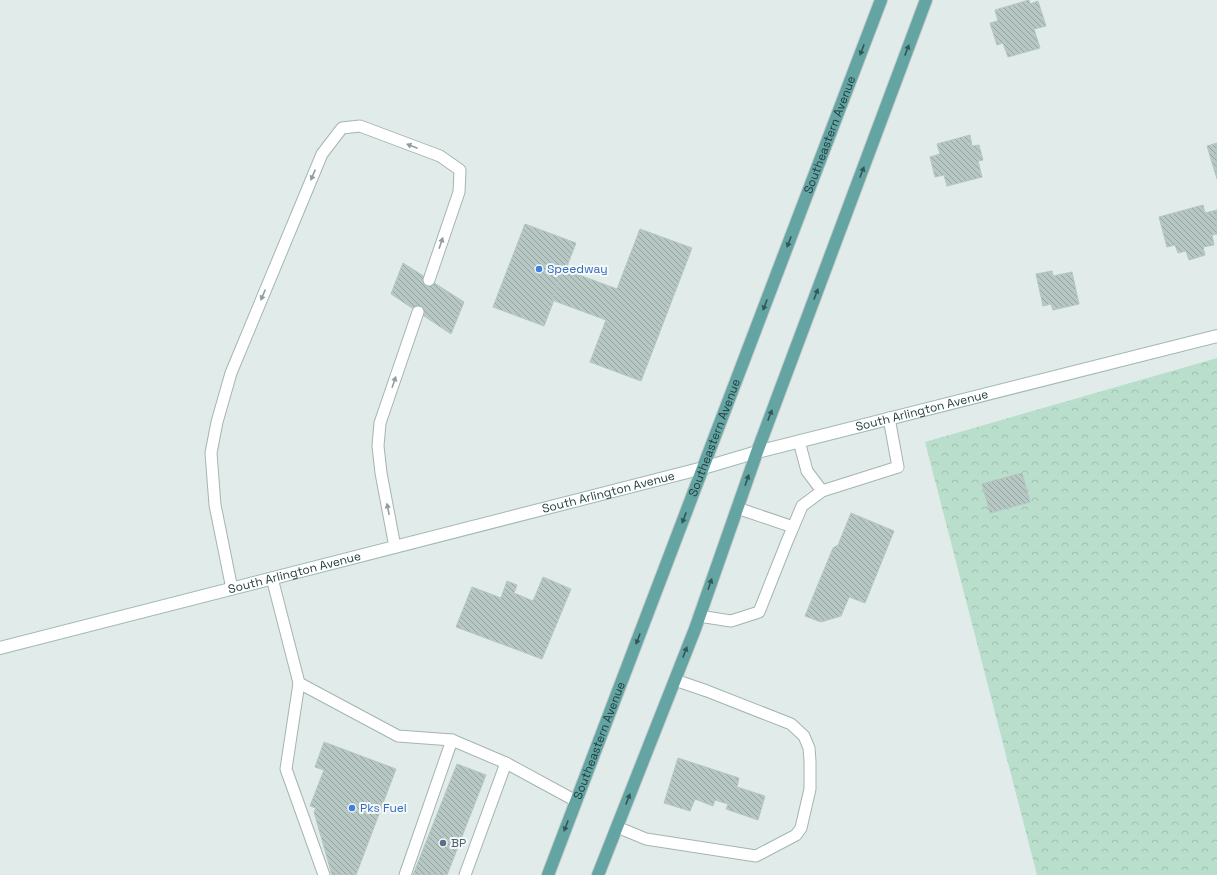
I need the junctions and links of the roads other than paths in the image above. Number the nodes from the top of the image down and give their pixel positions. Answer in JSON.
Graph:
{"nodes":[{"id":1,"x":881,"y":0,"type":"edge"},
{"id":2,"x":926,"y":0,"type":"edge"},
{"id":3,"x":429,"y":280,"type":"dead end"},
{"id":4,"x":418,"y":312,"type":"dead end"},
{"id":5,"x":1217,"y":336,"type":"edge"},
{"id":6,"x":889,"y":418,"type":"junction"},
{"id":7,"x":798,"y":441,"type":"junction"},
{"id":8,"x":757,"y":452,"type":"junction"},
{"id":9,"x":704,"y":468,"type":"junction"},
{"id":10,"x":822,"y":491,"type":"junction"},
{"id":11,"x":737,"y":508,"type":"junction"},
{"id":12,"x":793,"y":527,"type":"junction"},
{"id":13,"x":395,"y":547,"type":"junction"},
{"id":14,"x":272,"y":578,"type":"junction"},
{"id":15,"x":232,"y":589,"type":"junction"},
{"id":16,"x":699,"y":616,"type":"junction"},
{"id":17,"x":0,"y":648,"type":"edge"},
{"id":18,"x":675,"y":680,"type":"junction"},
{"id":19,"x":299,"y":683,"type":"junction"},
{"id":20,"x":452,"y":740,"type":"junction"},
{"id":21,"x":506,"y":763,"type":"junction"},
{"id":22,"x":576,"y":801,"type":"junction"},
{"id":23,"x":617,"y":827,"type":"junction"},
{"id":24,"x":324,"y":875,"type":"edge"},
{"id":25,"x":404,"y":875,"type":"edge"},
{"id":26,"x":465,"y":875,"type":"edge"},
{"id":27,"x":548,"y":875,"type":"edge"},
{"id":28,"x":598,"y":875,"type":"edge"}],
"edges":[{"from":1,"to":9,"type":"main road","name":"Southeastern Avenue","one_way":true},
{"from":8,"to":2,"type":"main road","one_way":true},
{"from":3,"to":15,"type":"lane","one_way":true},
{"from":13,"to":4,"type":"lane","one_way":true},
{"from":5,"to":6,"type":"main road","name":"South Arlington Avenue"},
{"from":6,"to":7,"type":"main road","name":"South Arlington Avenue"},
{"from":6,"to":10,"type":"lane"},
{"from":7,"to":8,"type":"main road","name":"South Arlington Avenue"},
{"from":7,"to":10,"type":"lane"},
{"from":8,"to":9,"type":"main road","name":"South Arlington Avenue"},
{"from":11,"to":8,"type":"main road","one_way":true},
{"from":9,"to":13,"type":"main road","name":"South Arlington Avenue"},
{"from":9,"to":22,"type":"main road","name":"Southeastern Avenue","one_way":true},
{"from":10,"to":12,"type":"lane"},
{"from":11,"to":12,"type":"lane"},
{"from":16,"to":11,"type":"main road","one_way":true},
{"from":12,"to":16,"type":"lane"},
{"from":13,"to":14,"type":"main road","name":"South Arlington Avenue"},
{"from":14,"to":15,"type":"main road","name":"South Arlington Avenue"},
{"from":14,"to":19,"type":"lane"},
{"from":15,"to":17,"type":"main road","name":"South Arlington Avenue"},
{"from":18,"to":16,"type":"main road","one_way":true},
{"from":23,"to":18,"type":"main road","one_way":true},
{"from":18,"to":23,"type":"lane"},
{"from":19,"to":20,"type":"lane"},
{"from":19,"to":24,"type":"lane"},
{"from":20,"to":21,"type":"lane"},
{"from":20,"to":25,"type":"lane"},
{"from":21,"to":22,"type":"lane"},
{"from":21,"to":26,"type":"lane"},
{"from":22,"to":27,"type":"main road","name":"Southeastern Avenue","one_way":true},
{"from":23,"to":28,"type":"main road"}]}
